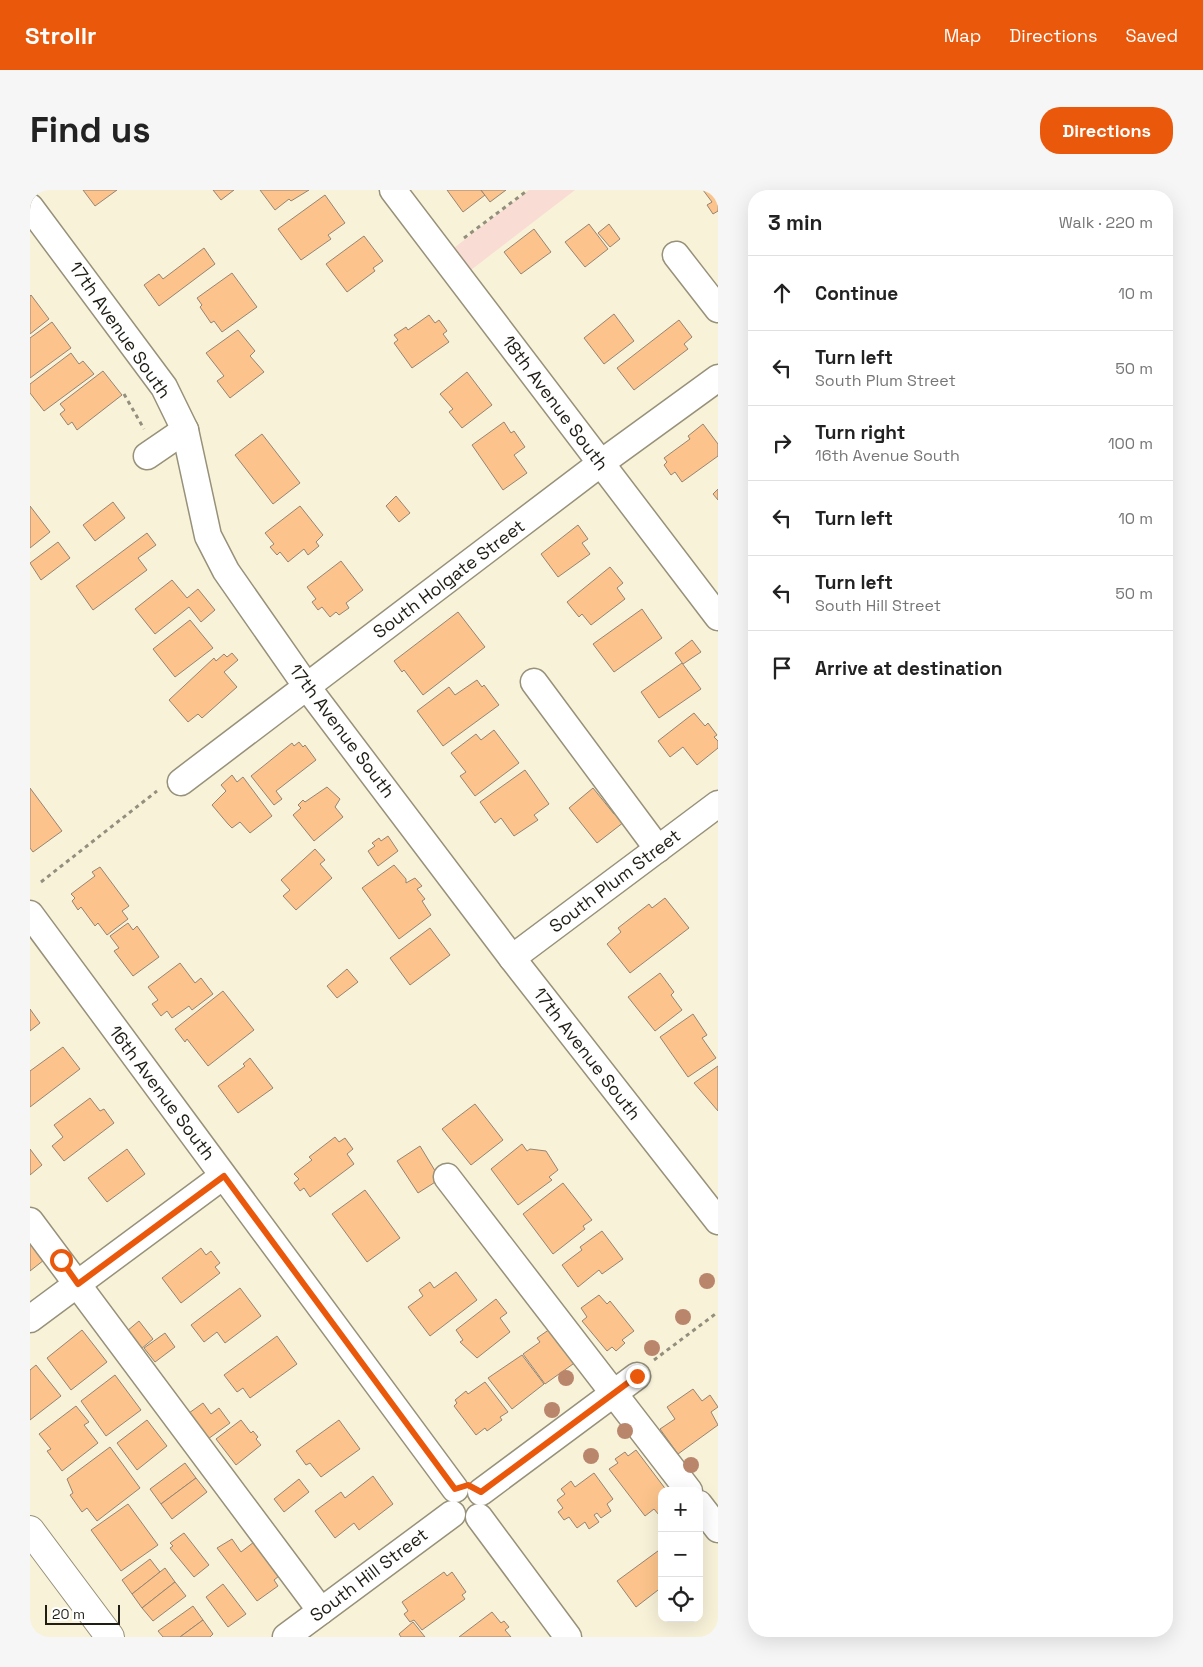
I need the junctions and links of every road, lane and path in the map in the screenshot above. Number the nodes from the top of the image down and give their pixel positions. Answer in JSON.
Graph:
{"nodes":[{"id":1,"x":393,"y":190,"type":"edge"},
{"id":2,"x":528,"y":190,"type":"edge"},
{"id":3,"x":30,"y":207,"type":"edge"},
{"id":4,"x":464,"y":238,"type":"dead end"},
{"id":5,"x":676,"y":255,"type":"dead end"},
{"id":6,"x":718,"y":309,"type":"edge"},
{"id":7,"x":718,"y":378,"type":"edge"},
{"id":8,"x":124,"y":394,"type":"dead end"},
{"id":9,"x":145,"y":430,"type":"dead end"},
{"id":10,"x":185,"y":430,"type":"junction"},
{"id":11,"x":147,"y":456,"type":"dead end"},
{"id":12,"x":601,"y":463,"type":"junction"},
{"id":13,"x":718,"y":617,"type":"edge"},
{"id":14,"x":534,"y":682,"type":"dead end"},
{"id":15,"x":307,"y":687,"type":"junction"},
{"id":16,"x":181,"y":782,"type":"dead end"},
{"id":17,"x":154,"y":794,"type":"dead end"},
{"id":18,"x":718,"y":804,"type":"edge"},
{"id":19,"x":658,"y":849,"type":"junction"},
{"id":20,"x":41,"y":882,"type":"dead end"},
{"id":21,"x":30,"y":914,"type":"edge"},
{"id":22,"x":512,"y":958,"type":"junction"},
{"id":23,"x":224,"y":1176,"type":"junction"},
{"id":24,"x":447,"y":1177,"type":"dead end"},
{"id":25,"x":30,"y":1221,"type":"edge"},
{"id":26,"x":718,"y":1221,"type":"edge"},
{"id":27,"x":78,"y":1284,"type":"junction"},
{"id":28,"x":718,"y":1312,"type":"edge"},
{"id":29,"x":30,"y":1319,"type":"edge"},
{"id":30,"x":645,"y":1368,"type":"joint"},
{"id":31,"x":615,"y":1392,"type":"junction"},
{"id":32,"x":686,"y":1487,"type":"edge"},
{"id":33,"x":454,"y":1502,"type":"junction"},
{"id":34,"x":480,"y":1505,"type":"junction"},
{"id":35,"x":703,"y":1509,"type":"edge"},
{"id":36,"x":718,"y":1529,"type":"edge"},
{"id":37,"x":30,"y":1530,"type":"edge"},
{"id":38,"x":321,"y":1611,"type":"junction"},
{"id":39,"x":110,"y":1637,"type":"edge"},
{"id":40,"x":286,"y":1637,"type":"edge"},
{"id":41,"x":568,"y":1637,"type":"edge"}],
"edges":[{"from":1,"to":12,"type":"street","name":"18th Avenue South"},
{"from":2,"to":4,"type":"path"},
{"from":3,"to":10,"type":"street","name":"17th Avenue South"},
{"from":5,"to":6,"type":"street"},
{"from":7,"to":12,"type":"street","name":"South Holgate Street"},
{"from":8,"to":9,"type":"path"},
{"from":10,"to":11,"type":"street"},
{"from":10,"to":15,"type":"street","name":"17th Avenue South"},
{"from":12,"to":13,"type":"street","name":"18th Avenue South"},
{"from":12,"to":15,"type":"street","name":"South Holgate Street"},
{"from":14,"to":19,"type":"street"},
{"from":15,"to":16,"type":"street","name":"South Holgate Street"},
{"from":15,"to":22,"type":"street","name":"17th Avenue South"},
{"from":17,"to":20,"type":"path"},
{"from":18,"to":19,"type":"street","name":"South Plum Street"},
{"from":19,"to":22,"type":"street","name":"South Plum Street"},
{"from":21,"to":23,"type":"street","name":"16th Avenue South"},
{"from":22,"to":26,"type":"street","name":"17th Avenue South"},
{"from":23,"to":27,"type":"street"},
{"from":23,"to":33,"type":"street","name":"16th Avenue South"},
{"from":24,"to":31,"type":"street"},
{"from":25,"to":27,"type":"street"},
{"from":27,"to":29,"type":"street"},
{"from":27,"to":38,"type":"street"},
{"from":28,"to":30,"type":"path"},
{"from":30,"to":31,"type":"street"},
{"from":31,"to":32,"type":"street"},
{"from":31,"to":34,"type":"street"},
{"from":33,"to":34,"type":"street"},
{"from":33,"to":38,"type":"street","name":"South Hill Street"},
{"from":34,"to":41,"type":"street"},
{"from":35,"to":36,"type":"street"},
{"from":37,"to":39,"type":"main road"},
{"from":38,"to":40,"type":"street","name":"South Hill Street"}]}
